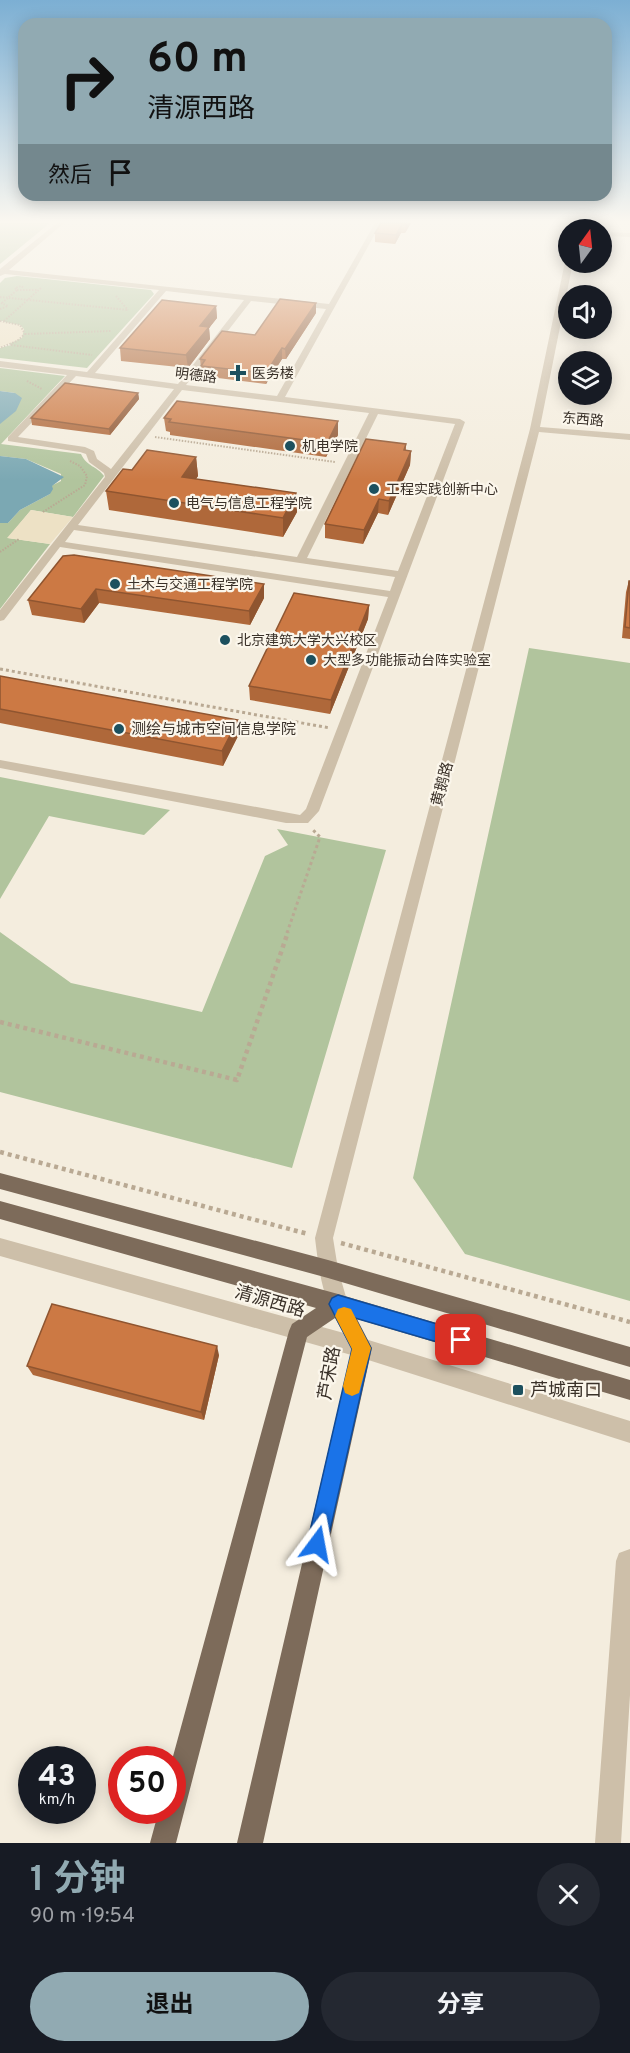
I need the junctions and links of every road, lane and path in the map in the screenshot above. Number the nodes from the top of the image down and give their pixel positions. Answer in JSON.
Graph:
{"nodes":[{"id":1,"x":17,"y":309,"type":"edge"},
{"id":2,"x":118,"y":309,"type":"edge"},
{"id":3,"x":147,"y":309,"type":"edge"},
{"id":4,"x":240,"y":309,"type":"edge"},
{"id":5,"x":331,"y":309,"type":"edge"},
{"id":6,"x":559,"y":309,"type":"edge"},
{"id":7,"x":128,"y":310,"type":"joint"},
{"id":8,"x":144,"y":312,"type":"junction"},
{"id":9,"x":2,"y":321,"type":"edge"},
{"id":10,"x":127,"y":331,"type":"junction"},
{"id":11,"x":25,"y":334,"type":"junction"},
{"id":12,"x":11,"y":345,"type":"junction"},
{"id":13,"x":0,"y":348,"type":"edge"},
{"id":14,"x":105,"y":357,"type":"junction"},
{"id":15,"x":0,"y":364,"type":"edge"},
{"id":16,"x":74,"y":373,"type":"junction"},
{"id":17,"x":89,"y":375,"type":"junction"},
{"id":18,"x":22,"y":379,"type":"dead end"},
{"id":19,"x":181,"y":386,"type":"junction"},
{"id":20,"x":56,"y":393,"type":"junction"},
{"id":21,"x":280,"y":399,"type":"junction"},
{"id":22,"x":375,"y":411,"type":"junction"},
{"id":23,"x":535,"y":429,"type":"junction"},
{"id":24,"x":143,"y":436,"type":"junction"},
{"id":25,"x":630,"y":437,"type":"edge"},
{"id":26,"x":74,"y":448,"type":"junction"},
{"id":27,"x":349,"y":464,"type":"junction"},
{"id":28,"x":110,"y":477,"type":"junction"},
{"id":29,"x":43,"y":512,"type":"dead end"},
{"id":30,"x":72,"y":526,"type":"junction"},
{"id":31,"x":19,"y":539,"type":"dead end"},
{"id":32,"x":59,"y":544,"type":"junction"},
{"id":33,"x":0,"y":552,"type":"edge"},
{"id":34,"x":301,"y":560,"type":"junction"},
{"id":35,"x":402,"y":575,"type":"junction"},
{"id":36,"x":394,"y":595,"type":"junction"},
{"id":37,"x":0,"y":618,"type":"edge"},
{"id":38,"x":0,"y":669,"type":"edge"},
{"id":39,"x":342,"y":730,"type":"junction"},
{"id":40,"x":0,"y":764,"type":"edge"},
{"id":41,"x":303,"y":820,"type":"junction"},
{"id":42,"x":0,"y":1022,"type":"edge"},
{"id":43,"x":0,"y":1181,"type":"edge"},
{"id":44,"x":0,"y":1210,"type":"edge"},
{"id":45,"x":0,"y":1247,"type":"edge"},
{"id":46,"x":328,"y":1269,"type":"junction"},
{"id":47,"x":338,"y":1304,"type":"junction"},
{"id":48,"x":299,"y":1331,"type":"junction"},
{"id":49,"x":362,"y":1348,"type":"junction"},
{"id":50,"x":630,"y":1357,"type":"edge"},
{"id":51,"x":630,"y":1390,"type":"edge"},
{"id":52,"x":630,"y":1432,"type":"edge"},
{"id":53,"x":630,"y":1560,"type":"edge"},
{"id":54,"x":186,"y":1757,"type":"edge"},
{"id":55,"x":169,"y":1824,"type":"edge"},
{"id":56,"x":164,"y":1843,"type":"edge"},
{"id":57,"x":250,"y":1843,"type":"edge"},
{"id":58,"x":608,"y":1843,"type":"edge"}],
"edges":[{"from":1,"to":9,"type":"path"},
{"from":2,"to":7,"type":"path"},
{"from":3,"to":8,"type":"street"},
{"from":4,"to":19,"type":"street"},
{"from":5,"to":21,"type":"street"},
{"from":6,"to":23,"type":"street","name":"黄鹅路"},
{"from":7,"to":8,"type":"path"},
{"from":8,"to":10,"type":"street"},
{"from":9,"to":11,"type":"path"},
{"from":10,"to":11,"type":"path"},
{"from":10,"to":14,"type":"street"},
{"from":11,"to":12,"type":"path"},
{"from":12,"to":13,"type":"path"},
{"from":12,"to":14,"type":"path"},
{"from":14,"to":17,"type":"street"},
{"from":15,"to":16,"type":"street","name":"明德路"},
{"from":16,"to":17,"type":"street","name":"明德路"},
{"from":16,"to":20,"type":"street"},
{"from":17,"to":19,"type":"street","name":"明德路"},
{"from":18,"to":20,"type":"path"},
{"from":19,"to":21,"type":"street","name":"明德路"},
{"from":19,"to":24,"type":"street"},
{"from":20,"to":26,"type":"street"},
{"from":21,"to":22,"type":"street","name":"明德路"},
{"from":22,"to":27,"type":"street"},
{"from":22,"to":35,"type":"street","name":"明德路"},
{"from":23,"to":25,"type":"street","name":"东西路"},
{"from":23,"to":46,"type":"street","name":"黄鹅路"},
{"from":24,"to":27,"type":"path"},
{"from":24,"to":28,"type":"street"},
{"from":26,"to":28,"type":"street"},
{"from":26,"to":29,"type":"path"},
{"from":27,"to":34,"type":"street"},
{"from":28,"to":30,"type":"street"},
{"from":30,"to":32,"type":"street"},
{"from":30,"to":34,"type":"street"},
{"from":31,"to":33,"type":"path"},
{"from":32,"to":36,"type":"street"},
{"from":32,"to":37,"type":"street"},
{"from":34,"to":35,"type":"street"},
{"from":35,"to":36,"type":"street"},
{"from":36,"to":39,"type":"street"},
{"from":38,"to":39,"type":"path"},
{"from":39,"to":41,"type":"street"},
{"from":40,"to":41,"type":"street"},
{"from":41,"to":42,"type":"path"},
{"from":43,"to":46,"type":"main road"},
{"from":44,"to":47,"type":"main road","name":"清源西路"},
{"from":45,"to":48,"type":"street","name":"清源西路"},
{"from":46,"to":47,"type":"street","name":"黄鹅路"},
{"from":46,"to":50,"type":"main road"},
{"from":47,"to":48,"type":"main road"},
{"from":47,"to":49,"type":"main road","name":"芦宋路"},
{"from":47,"to":51,"type":"main road","name":"清源西路"},
{"from":48,"to":49,"type":"street","name":"清源西路"},
{"from":48,"to":54,"type":"main road"},
{"from":49,"to":52,"type":"street","name":"清源西路"},
{"from":49,"to":57,"type":"main road","name":"芦宋路"},
{"from":53,"to":58,"type":"street"},
{"from":55,"to":56,"type":"main road"}]}
